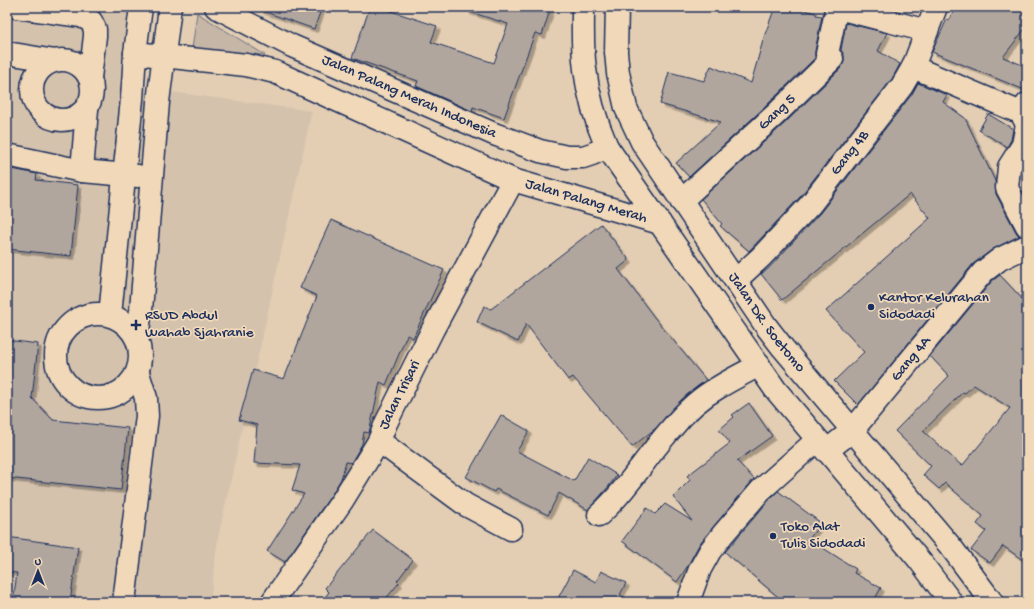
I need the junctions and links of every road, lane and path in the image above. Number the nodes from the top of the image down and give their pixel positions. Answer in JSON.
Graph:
{"nodes":[{"id":1,"x":16,"y":7,"type":"edge"},
{"id":2,"x":141,"y":7,"type":"edge"},
{"id":3,"x":170,"y":7,"type":"edge"},
{"id":4,"x":216,"y":7,"type":"edge"},
{"id":5,"x":583,"y":7,"type":"edge"},
{"id":6,"x":617,"y":7,"type":"edge"},
{"id":7,"x":836,"y":7,"type":"edge"},
{"id":8,"x":936,"y":7,"type":"edge"},
{"id":9,"x":927,"y":31,"type":"junction"},
{"id":10,"x":135,"y":52,"type":"junction"},
{"id":11,"x":7,"y":53,"type":"edge"},
{"id":12,"x":164,"y":56,"type":"junction"},
{"id":13,"x":55,"y":60,"type":"junction"},
{"id":14,"x":913,"y":66,"type":"junction"},
{"id":15,"x":90,"y":78,"type":"junction"},
{"id":16,"x":372,"y":81,"type":"junction"},
{"id":17,"x":1023,"y":108,"type":"edge"},
{"id":18,"x":87,"y":109,"type":"junction"},
{"id":19,"x":360,"y":110,"type":"junction"},
{"id":20,"x":607,"y":147,"type":"junction"},
{"id":21,"x":7,"y":155,"type":"edge"},
{"id":22,"x":82,"y":171,"type":"junction"},
{"id":23,"x":124,"y":175,"type":"junction"},
{"id":24,"x":152,"y":178,"type":"junction"},
{"id":25,"x":513,"y":180,"type":"junction"},
{"id":26,"x":681,"y":201,"type":"junction"},
{"id":27,"x":660,"y":223,"type":"junction"},
{"id":28,"x":1027,"y":226,"type":"edge"},
{"id":29,"x":1027,"y":246,"type":"edge"},
{"id":30,"x":736,"y":280,"type":"junction"},
{"id":31,"x":110,"y":315,"type":"junction"},
{"id":32,"x":137,"y":338,"type":"junction"},
{"id":33,"x":760,"y":366,"type":"junction"},
{"id":34,"x":138,"y":373,"type":"junction"},
{"id":35,"x":852,"y":431,"type":"junction"},
{"id":36,"x":379,"y":441,"type":"junction"},
{"id":37,"x":821,"y":445,"type":"junction"},
{"id":38,"x":599,"y":515,"type":"dead end"},
{"id":39,"x":511,"y":529,"type":"dead end"},
{"id":40,"x":124,"y":602,"type":"edge"},
{"id":41,"x":272,"y":602,"type":"edge"},
{"id":42,"x":688,"y":602,"type":"edge"},
{"id":43,"x":951,"y":602,"type":"edge"},
{"id":44,"x":992,"y":602,"type":"edge"}],
"edges":[{"from":1,"to":15,"type":"street"},
{"from":2,"to":10,"type":"street"},
{"from":3,"to":12,"type":"street"},
{"from":4,"to":16,"type":"street","name":"Jalan Palang Merah Indonesia"},
{"from":5,"to":20,"type":"street","name":"Jalan DR. Soetomo"},
{"from":6,"to":26,"type":"street","name":"Jalan DR. Soetomo"},
{"from":7,"to":9,"type":"street"},
{"from":7,"to":26,"type":"street","name":"Gang 5"},
{"from":8,"to":9,"type":"street","name":"Gang 4B"},
{"from":9,"to":14,"type":"street","name":"Gang 4B"},
{"from":10,"to":12,"type":"street","name":"Jalan Palang Merah Indonesia"},
{"from":10,"to":23,"type":"street"},
{"from":11,"to":13,"type":"street"},
{"from":12,"to":19,"type":"street","name":"Jalan Palang Merah Indonesia"},
{"from":12,"to":24,"type":"street"},
{"from":13,"to":15,"type":"street"},
{"from":13,"to":18,"type":"street"},
{"from":14,"to":17,"type":"street"},
{"from":14,"to":30,"type":"street","name":"Gang 4B"},
{"from":15,"to":18,"type":"street"},
{"from":16,"to":19,"type":"street"},
{"from":16,"to":20,"type":"street","name":"Jalan Palang Merah Indonesia"},
{"from":17,"to":28,"type":"street"},
{"from":18,"to":22,"type":"street"},
{"from":19,"to":25,"type":"street","name":"Jalan Palang Merah Indonesia"},
{"from":20,"to":27,"type":"street","name":"Jalan DR. Soetomo"},
{"from":21,"to":22,"type":"street"},
{"from":22,"to":23,"type":"street"},
{"from":23,"to":24,"type":"street"},
{"from":23,"to":31,"type":"street"},
{"from":24,"to":32,"type":"street"},
{"from":25,"to":27,"type":"street","name":"Jalan Palang Merah"},
{"from":25,"to":36,"type":"street","name":"Jalan Trisari"},
{"from":26,"to":30,"type":"street","name":"Jalan DR. Soetomo"},
{"from":27,"to":33,"type":"street","name":"Jalan DR. Soetomo"},
{"from":29,"to":35,"type":"street","name":"Gang 4A"},
{"from":30,"to":35,"type":"street","name":"Jalan DR. Soetomo"},
{"from":31,"to":32,"type":"street"},
{"from":31,"to":34,"type":"street"},
{"from":32,"to":34,"type":"street"},
{"from":33,"to":37,"type":"street","name":"Jalan DR. Soetomo"},
{"from":33,"to":38,"type":"street"},
{"from":34,"to":40,"type":"street"},
{"from":35,"to":37,"type":"street","name":"Gang 4A"},
{"from":35,"to":44,"type":"street","name":"Jalan DR. Soetomo"},
{"from":36,"to":39,"type":"street"},
{"from":36,"to":41,"type":"street","name":"Jalan Trisari"},
{"from":37,"to":42,"type":"street","name":"Gang 4A"},
{"from":37,"to":43,"type":"street","name":"Jalan DR. Soetomo"}]}
